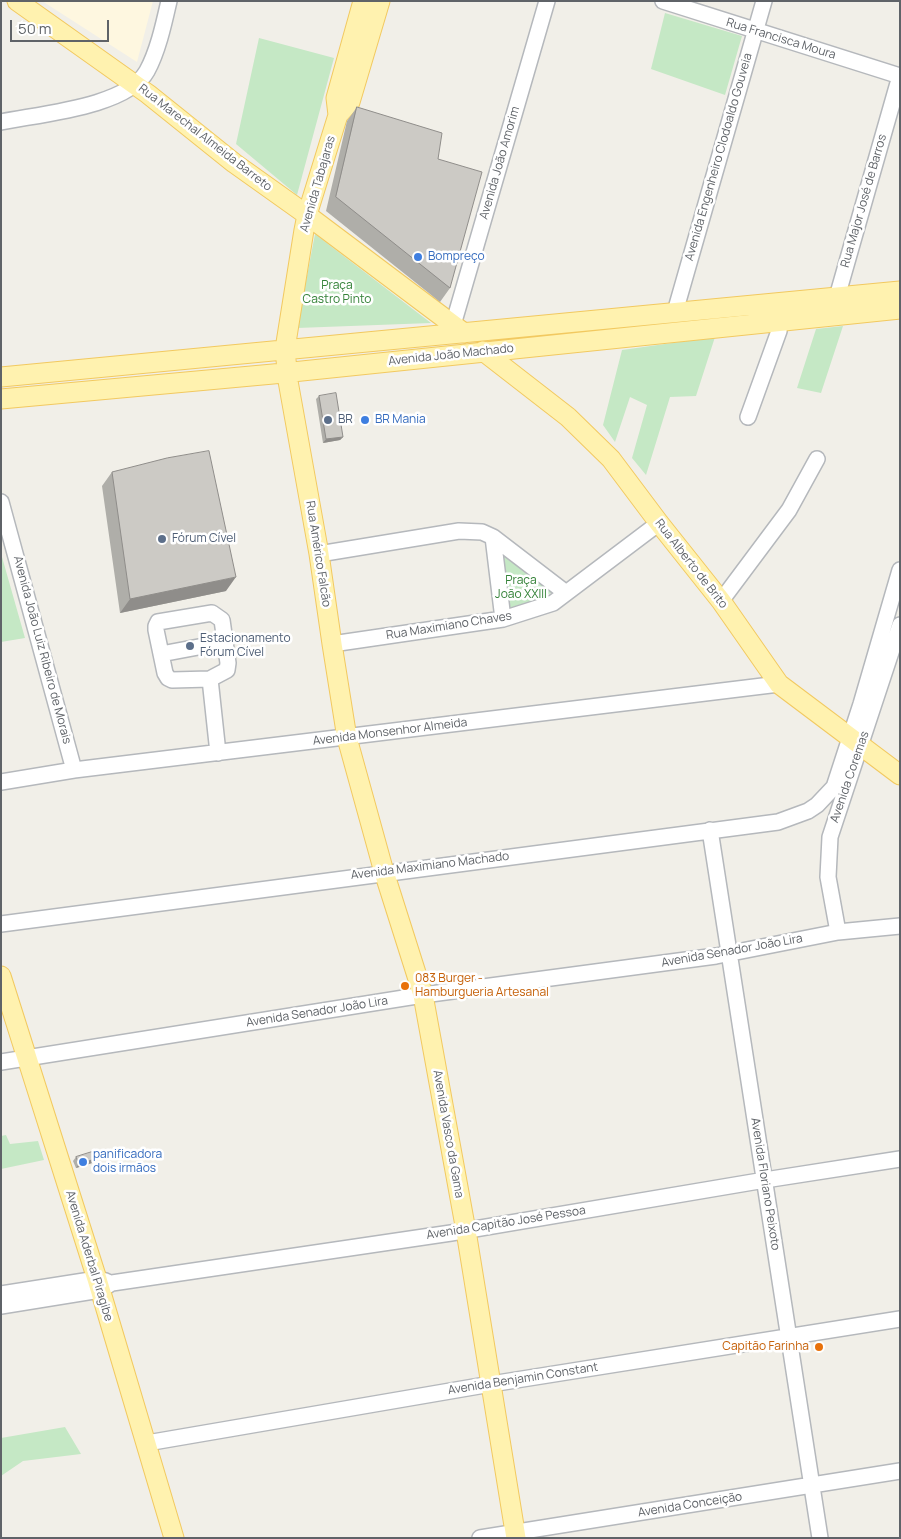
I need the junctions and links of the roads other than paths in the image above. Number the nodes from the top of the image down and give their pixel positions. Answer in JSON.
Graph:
{"nodes":[{"id":1,"x":17,"y":1,"type":"edge"},
{"id":2,"x":169,"y":1,"type":"edge"},
{"id":3,"x":363,"y":1,"type":"edge"},
{"id":4,"x":380,"y":1,"type":"edge"},
{"id":5,"x":547,"y":1,"type":"edge"},
{"id":6,"x":663,"y":1,"type":"edge"},
{"id":7,"x":764,"y":1,"type":"edge"},
{"id":8,"x":755,"y":31,"type":"junction"},
{"id":9,"x":900,"y":76,"type":"edge"},
{"id":10,"x":136,"y":84,"type":"junction"},
{"id":11,"x":338,"y":115,"type":"junction"},
{"id":12,"x":1,"y":122,"type":"edge"},
{"id":13,"x":307,"y":215,"type":"junction"},
{"id":14,"x":900,"y":291,"type":"edge"},
{"id":15,"x":837,"y":297,"type":"junction"},
{"id":16,"x":900,"y":309,"type":"edge"},
{"id":17,"x":675,"y":312,"type":"junction"},
{"id":18,"x":780,"y":321,"type":"junction"},
{"id":19,"x":458,"y":329,"type":"junction"},
{"id":20,"x":285,"y":349,"type":"junction"},
{"id":21,"x":483,"y":351,"type":"junction"},
{"id":22,"x":287,"y":372,"type":"junction"},
{"id":23,"x":1,"y":377,"type":"edge"},
{"id":24,"x":1,"y":399,"type":"edge"},
{"id":25,"x":748,"y":418,"type":"dead end"},
{"id":26,"x":817,"y":459,"type":"dead end"},
{"id":27,"x":1,"y":502,"type":"edge"},
{"id":28,"x":658,"y":523,"type":"junction"},
{"id":29,"x":493,"y":537,"type":"junction"},
{"id":30,"x":319,"y":554,"type":"junction"},
{"id":31,"x":900,"y":570,"type":"edge"},
{"id":32,"x":566,"y":593,"type":"junction"},
{"id":33,"x":721,"y":601,"type":"junction"},
{"id":34,"x":503,"y":619,"type":"junction"},
{"id":35,"x":900,"y":625,"type":"edge"},
{"id":36,"x":225,"y":642,"type":"junction"},
{"id":37,"x":332,"y":644,"type":"junction"},
{"id":38,"x":897,"y":646,"type":"edge"},
{"id":39,"x":161,"y":654,"type":"junction"},
{"id":40,"x":210,"y":679,"type":"junction"},
{"id":41,"x":779,"y":684,"type":"junction"},
{"id":42,"x":347,"y":738,"type":"junction"},
{"id":43,"x":856,"y":742,"type":"junction"},
{"id":44,"x":218,"y":753,"type":"junction"},
{"id":45,"x":74,"y":770,"type":"junction"},
{"id":46,"x":839,"y":774,"type":"joint"},
{"id":47,"x":900,"y":775,"type":"edge"},
{"id":48,"x":1,"y":782,"type":"edge"},
{"id":49,"x":710,"y":830,"type":"junction"},
{"id":50,"x":384,"y":872,"type":"junction"},
{"id":51,"x":1,"y":924,"type":"edge"},
{"id":52,"x":900,"y":926,"type":"edge"},
{"id":53,"x":838,"y":932,"type":"junction"},
{"id":54,"x":730,"y":953,"type":"junction"},
{"id":55,"x":1,"y":976,"type":"edge"},
{"id":56,"x":423,"y":994,"type":"junction"},
{"id":57,"x":27,"y":1059,"type":"junction"},
{"id":58,"x":1,"y":1062,"type":"edge"},
{"id":59,"x":900,"y":1159,"type":"edge"},
{"id":60,"x":765,"y":1180,"type":"junction"},
{"id":61,"x":466,"y":1231,"type":"junction"},
{"id":62,"x":103,"y":1284,"type":"junction"},
{"id":63,"x":1,"y":1294,"type":"edge"},
{"id":64,"x":1,"y":1306,"type":"edge"},
{"id":65,"x":900,"y":1319,"type":"edge"},
{"id":66,"x":789,"y":1336,"type":"junction"},
{"id":67,"x":491,"y":1384,"type":"junction"},
{"id":68,"x":147,"y":1442,"type":"junction"},
{"id":69,"x":900,"y":1471,"type":"edge"},
{"id":70,"x":812,"y":1486,"type":"junction"},
{"id":71,"x":516,"y":1535,"type":"edge"},
{"id":72,"x":174,"y":1538,"type":"edge"},
{"id":73,"x":480,"y":1538,"type":"edge"},
{"id":74,"x":820,"y":1538,"type":"edge"}],
"edges":[{"from":1,"to":10,"type":"main road","name":"Rua Marechal Almeida Barreto"},
{"from":2,"to":10,"type":"street"},
{"from":3,"to":11,"type":"main road","name":"Avenida Tabajaras"},
{"from":4,"to":11,"type":"main road","name":"Avenida Tabajaras"},
{"from":5,"to":19,"type":"street","name":"Avenida João Amorim"},
{"from":6,"to":8,"type":"street","name":"Rua Francisca Moura"},
{"from":7,"to":8,"type":"street","name":"Avenida Engenheiro Clodoaldo Gouveia"},
{"from":8,"to":9,"type":"street","name":"Rua Francisca Moura"},
{"from":8,"to":17,"type":"street","name":"Avenida Engenheiro Clodoaldo Gouveia"},
{"from":9,"to":15,"type":"street","name":"Rua Major José de Barros"},
{"from":10,"to":12,"type":"street"},
{"from":10,"to":13,"type":"main road","name":"Rua Marechal Almeida Barreto"},
{"from":11,"to":13,"type":"main road","name":"Avenida Tabajaras"},
{"from":13,"to":19,"type":"main road","name":"Rua Marechal Almeida Barreto"},
{"from":13,"to":20,"type":"main road","name":"Avenida Tabajaras"},
{"from":14,"to":15,"type":"main road","name":"Avenida João Machado"},
{"from":15,"to":17,"type":"main road","name":"Avenida João Machado"},
{"from":16,"to":18,"type":"main road","name":"Avenida João Machado"},
{"from":17,"to":19,"type":"main road","name":"Avenida João Machado"},
{"from":18,"to":21,"type":"main road","name":"Avenida João Machado"},
{"from":18,"to":25,"type":"street"},
{"from":19,"to":20,"type":"main road","name":"Avenida João Machado"},
{"from":20,"to":22,"type":"main road","name":"Avenida Tabajaras"},
{"from":20,"to":23,"type":"main road","name":"Avenida João Machado"},
{"from":21,"to":22,"type":"main road","name":"Avenida João Machado"},
{"from":21,"to":28,"type":"main road","name":"Rua Alberto de Brito"},
{"from":22,"to":24,"type":"main road","name":"Avenida João Machado"},
{"from":22,"to":30,"type":"main road","name":"Rua Américo Falcão"},
{"from":26,"to":33,"type":"street"},
{"from":27,"to":45,"type":"street","name":"Avenida João Luiz Ribeiro de Morais"},
{"from":28,"to":32,"type":"street","name":"Rua Maximiano Chaves"},
{"from":28,"to":33,"type":"main road","name":"Rua Alberto de Brito"},
{"from":29,"to":30,"type":"street"},
{"from":29,"to":32,"type":"street"},
{"from":29,"to":34,"type":"street"},
{"from":30,"to":37,"type":"main road","name":"Rua Américo Falcão"},
{"from":31,"to":43,"type":"street","name":"Avenida Coremas"},
{"from":32,"to":34,"type":"street","name":"Rua Maximiano Chaves"},
{"from":33,"to":41,"type":"main road","name":"Rua Alberto de Brito"},
{"from":34,"to":37,"type":"street","name":"Rua Maximiano Chaves"},
{"from":35,"to":38,"type":"street","name":"Avenida Coremas"},
{"from":36,"to":39,"type":"street"},
{"from":36,"to":39,"type":"street"},
{"from":36,"to":40,"type":"street"},
{"from":37,"to":42,"type":"main road","name":"Rua Américo Falcão"},
{"from":38,"to":43,"type":"street","name":"Avenida Coremas"},
{"from":39,"to":40,"type":"street"},
{"from":40,"to":44,"type":"street"},
{"from":41,"to":42,"type":"street","name":"Avenida Monsenhor Almeida"},
{"from":41,"to":43,"type":"main road","name":"Rua Alberto de Brito"},
{"from":42,"to":44,"type":"street","name":"Avenida Monsenhor Almeida"},
{"from":42,"to":50,"type":"main road","name":"Avenida Vasco da Gama"},
{"from":43,"to":46,"type":"street","name":"Avenida Coremas"},
{"from":43,"to":47,"type":"main road","name":"Rua Alberto de Brito"},
{"from":43,"to":53,"type":"street","name":"Avenida Coremas"},
{"from":44,"to":45,"type":"street","name":"Avenida Monsenhor Almeida"},
{"from":45,"to":48,"type":"street","name":"Avenida Monsenhor Almeida"},
{"from":46,"to":49,"type":"street","name":"Avenida Maximiano Machado"},
{"from":49,"to":50,"type":"street","name":"Avenida Maximiano Machado"},
{"from":49,"to":54,"type":"street","name":"Avenida Floriano Peixoto"},
{"from":50,"to":51,"type":"street","name":"Avenida Maximiano Machado"},
{"from":50,"to":56,"type":"main road","name":"Avenida Vasco da Gama"},
{"from":52,"to":53,"type":"street","name":"Avenida Senador João Lira"},
{"from":53,"to":54,"type":"street","name":"Avenida Senador João Lira"},
{"from":54,"to":56,"type":"street","name":"Avenida Senador João Lira"},
{"from":54,"to":60,"type":"street","name":"Avenida Floriano Peixoto"},
{"from":55,"to":57,"type":"main road","name":"Avenida Aderbal Piragibe"},
{"from":56,"to":57,"type":"street","name":"Avenida Senador João Lira"},
{"from":56,"to":61,"type":"main road","name":"Avenida Vasco da Gama"},
{"from":57,"to":58,"type":"street","name":"Avenida Senador João Lira"},
{"from":57,"to":62,"type":"main road","name":"Avenida Aderbal Piragibe"},
{"from":59,"to":60,"type":"street","name":"Avenida Capitão José Pessoa"},
{"from":60,"to":61,"type":"street","name":"Avenida Capitão José Pessoa"},
{"from":60,"to":66,"type":"street","name":"Avenida Floriano Peixoto"},
{"from":61,"to":62,"type":"street","name":"Avenida Capitão José Pessoa"},
{"from":61,"to":67,"type":"main road","name":"Avenida Vasco da Gama"},
{"from":62,"to":63,"type":"street","name":"Avenida Capitão José Pessoa"},
{"from":62,"to":64,"type":"street","name":"Avenida Capitão José Pessoa"},
{"from":62,"to":68,"type":"main road","name":"Avenida Aderbal Piragibe"},
{"from":65,"to":66,"type":"street","name":"Avenida Benjamin Constant"},
{"from":66,"to":67,"type":"street","name":"Avenida Benjamin Constant"},
{"from":66,"to":70,"type":"street","name":"Avenida Floriano Peixoto"},
{"from":67,"to":68,"type":"street","name":"Avenida Benjamin Constant"},
{"from":67,"to":71,"type":"main road","name":"Avenida Vasco da Gama"},
{"from":68,"to":72,"type":"main road","name":"Avenida Aderbal Piragibe"},
{"from":69,"to":70,"type":"street","name":"Avenida Conceição"},
{"from":70,"to":71,"type":"street","name":"Avenida Conceição"},
{"from":70,"to":74,"type":"street","name":"Avenida Floriano Peixoto"},
{"from":71,"to":73,"type":"street","name":"Avenida Conceição"}]}
